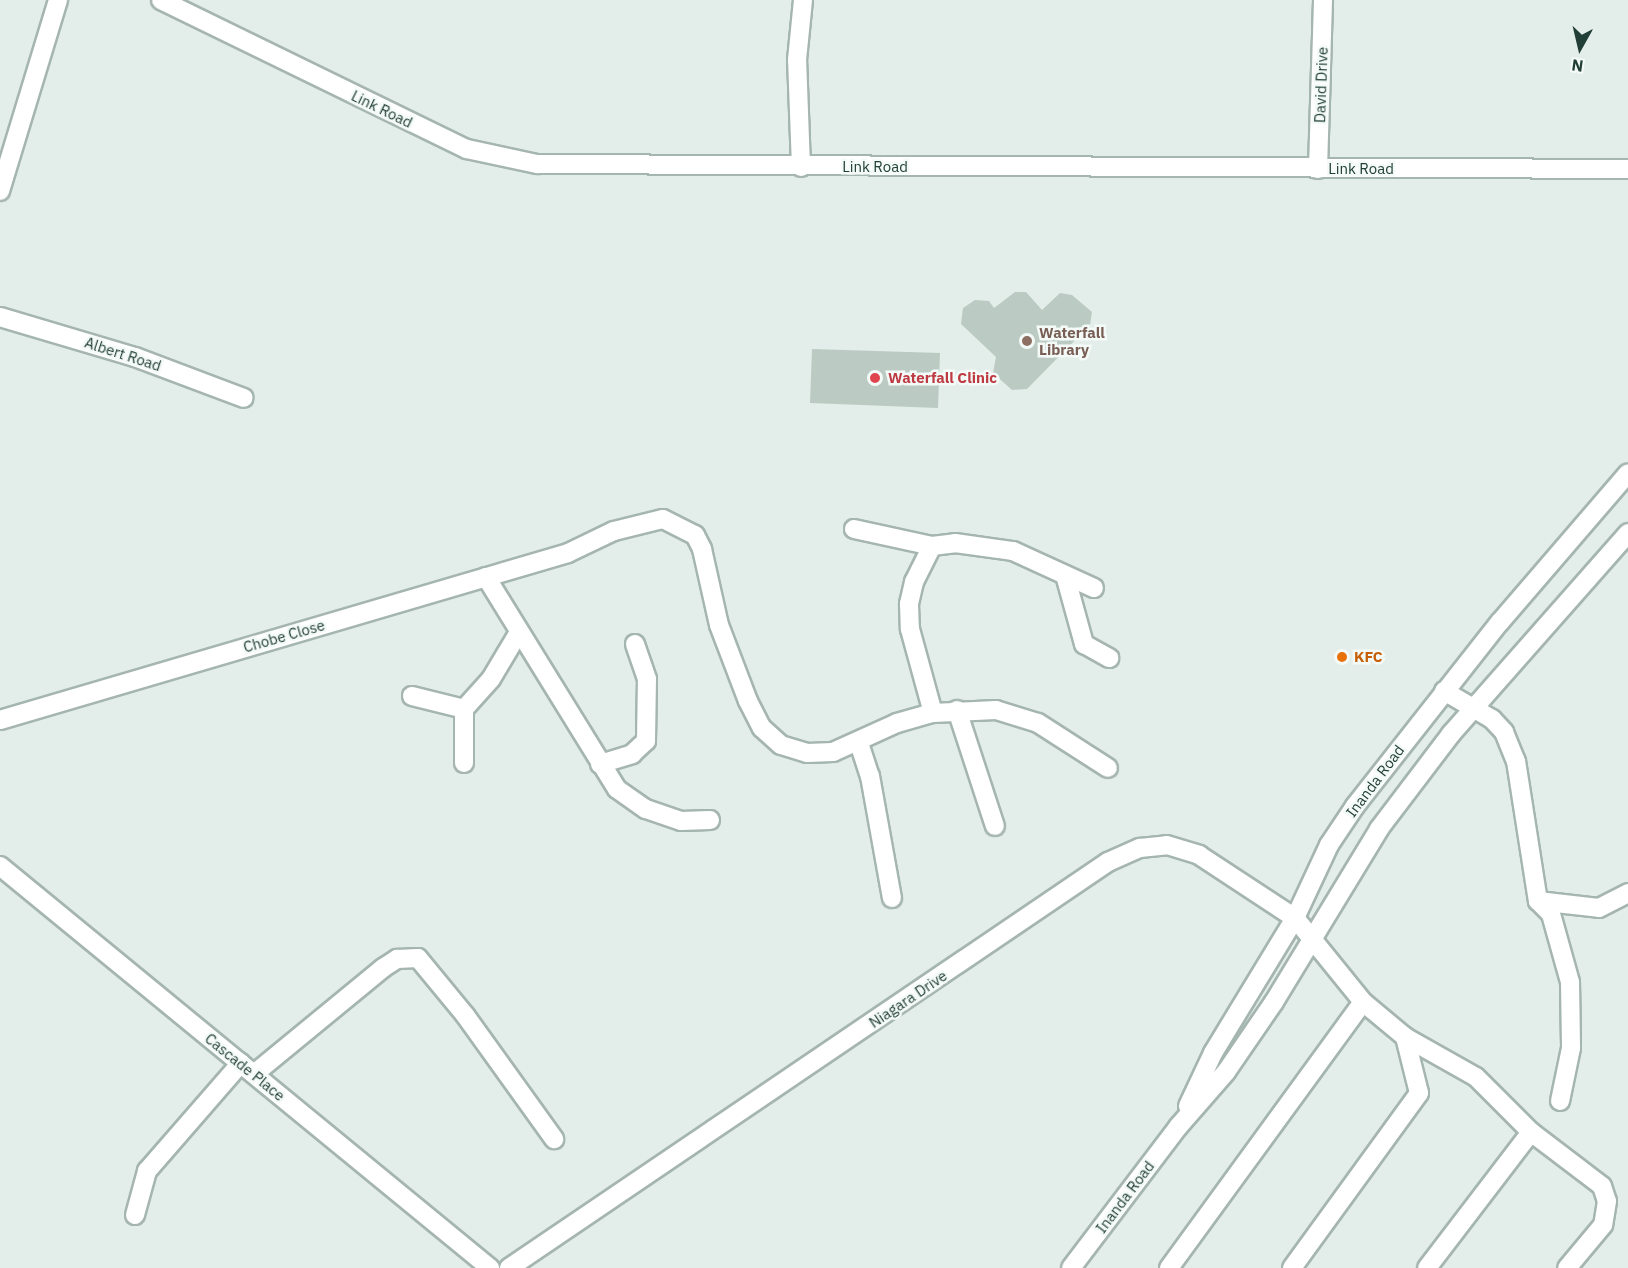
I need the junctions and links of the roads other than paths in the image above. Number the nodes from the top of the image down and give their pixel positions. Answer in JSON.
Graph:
{"nodes":[{"id":1,"x":58,"y":0,"type":"edge"},
{"id":2,"x":161,"y":0,"type":"edge"},
{"id":3,"x":803,"y":0,"type":"edge"},
{"id":4,"x":1323,"y":0,"type":"edge"},
{"id":5,"x":801,"y":167,"type":"junction"},
{"id":6,"x":1318,"y":169,"type":"junction"},
{"id":7,"x":1627,"y":169,"type":"edge"},
{"id":8,"x":0,"y":191,"type":"edge"},
{"id":9,"x":0,"y":316,"type":"edge"},
{"id":10,"x":244,"y":398,"type":"dead end"},
{"id":11,"x":1628,"y":473,"type":"edge"},
{"id":12,"x":854,"y":529,"type":"dead end"},
{"id":13,"x":1628,"y":533,"type":"edge"},
{"id":14,"x":932,"y":546,"type":"junction"},
{"id":15,"x":1065,"y":575,"type":"junction"},
{"id":16,"x":486,"y":577,"type":"junction"},
{"id":17,"x":1095,"y":588,"type":"dead end"},
{"id":18,"x":519,"y":632,"type":"junction"},
{"id":19,"x":636,"y":644,"type":"dead end"},
{"id":20,"x":1109,"y":658,"type":"dead end"},
{"id":21,"x":1444,"y":691,"type":"junction"},
{"id":22,"x":412,"y":696,"type":"dead end"},
{"id":23,"x":1472,"y":708,"type":"junction"},
{"id":24,"x":464,"y":709,"type":"junction"},
{"id":25,"x":957,"y":710,"type":"junction"},
{"id":26,"x":933,"y":713,"type":"junction"},
{"id":27,"x":0,"y":720,"type":"edge"},
{"id":28,"x":859,"y":743,"type":"junction"},
{"id":29,"x":464,"y":763,"type":"dead end"},
{"id":30,"x":600,"y":764,"type":"junction"},
{"id":31,"x":1108,"y":768,"type":"dead end"},
{"id":32,"x":710,"y":820,"type":"dead end"},
{"id":33,"x":995,"y":826,"type":"dead end"},
{"id":34,"x":0,"y":866,"type":"edge"},
{"id":35,"x":1628,"y":893,"type":"edge"},
{"id":36,"x":892,"y":898,"type":"dead end"},
{"id":37,"x":1538,"y":901,"type":"junction"},
{"id":38,"x":1295,"y":918,"type":"junction"},
{"id":39,"x":1313,"y":939,"type":"junction"},
{"id":40,"x":1364,"y":1002,"type":"junction"},
{"id":41,"x":1405,"y":1037,"type":"junction"},
{"id":42,"x":248,"y":1069,"type":"junction"},
{"id":43,"x":1560,"y":1101,"type":"dead end"},
{"id":44,"x":1178,"y":1127,"type":"junction"},
{"id":45,"x":1531,"y":1132,"type":"junction"},
{"id":46,"x":554,"y":1139,"type":"dead end"},
{"id":47,"x":135,"y":1215,"type":"dead end"},
{"id":48,"x":490,"y":1268,"type":"edge"},
{"id":49,"x":509,"y":1268,"type":"edge"},
{"id":50,"x":1071,"y":1268,"type":"edge"},
{"id":51,"x":1169,"y":1268,"type":"edge"},
{"id":52,"x":1292,"y":1268,"type":"edge"},
{"id":53,"x":1427,"y":1268,"type":"edge"},
{"id":54,"x":1567,"y":1268,"type":"edge"}],
"edges":[{"from":1,"to":8,"type":"street"},
{"from":2,"to":5,"type":"street","name":"Link Road"},
{"from":3,"to":5,"type":"street"},
{"from":4,"to":6,"type":"street","name":"David Drive"},
{"from":5,"to":6,"type":"street","name":"Link Road"},
{"from":6,"to":7,"type":"street","name":"Link Road"},
{"from":9,"to":10,"type":"street","name":"Albert Road"},
{"from":11,"to":21,"type":"street","name":"Inanda Road"},
{"from":12,"to":14,"type":"street"},
{"from":13,"to":23,"type":"street","name":"Inanda Road"},
{"from":14,"to":15,"type":"street"},
{"from":14,"to":26,"type":"street"},
{"from":15,"to":17,"type":"street"},
{"from":15,"to":20,"type":"street"},
{"from":16,"to":18,"type":"street"},
{"from":16,"to":27,"type":"street","name":"Chobe Close"},
{"from":16,"to":28,"type":"street","name":"Chobe Close"},
{"from":18,"to":24,"type":"street"},
{"from":18,"to":30,"type":"street"},
{"from":19,"to":30,"type":"street"},
{"from":21,"to":23,"type":"street"},
{"from":21,"to":38,"type":"street","name":"Inanda Road"},
{"from":22,"to":24,"type":"street"},
{"from":23,"to":37,"type":"street"},
{"from":23,"to":39,"type":"street","name":"Inanda Road"},
{"from":24,"to":29,"type":"street"},
{"from":25,"to":26,"type":"street","name":"Chobe Close"},
{"from":25,"to":31,"type":"street","name":"Chobe Close"},
{"from":25,"to":33,"type":"street"},
{"from":26,"to":28,"type":"street","name":"Chobe Close"},
{"from":28,"to":36,"type":"street"},
{"from":30,"to":32,"type":"street"},
{"from":34,"to":42,"type":"street","name":"Cascade Place"},
{"from":35,"to":37,"type":"street"},
{"from":37,"to":43,"type":"street"},
{"from":38,"to":39,"type":"street","name":"Niagara Drive"},
{"from":38,"to":44,"type":"street","name":"Inanda Road"},
{"from":38,"to":49,"type":"street","name":"Niagara Drive"},
{"from":39,"to":40,"type":"street","name":"Niagara Drive"},
{"from":39,"to":44,"type":"street","name":"Inanda Road"},
{"from":40,"to":41,"type":"street","name":"Niagara Drive"},
{"from":40,"to":51,"type":"street"},
{"from":41,"to":45,"type":"street","name":"Niagara Drive"},
{"from":41,"to":52,"type":"street"},
{"from":42,"to":46,"type":"street"},
{"from":42,"to":47,"type":"street"},
{"from":42,"to":48,"type":"street","name":"Cascade Place"},
{"from":44,"to":50,"type":"street","name":"Inanda Road"},
{"from":45,"to":53,"type":"street"},
{"from":45,"to":54,"type":"street","name":"Niagara Drive"}]}
